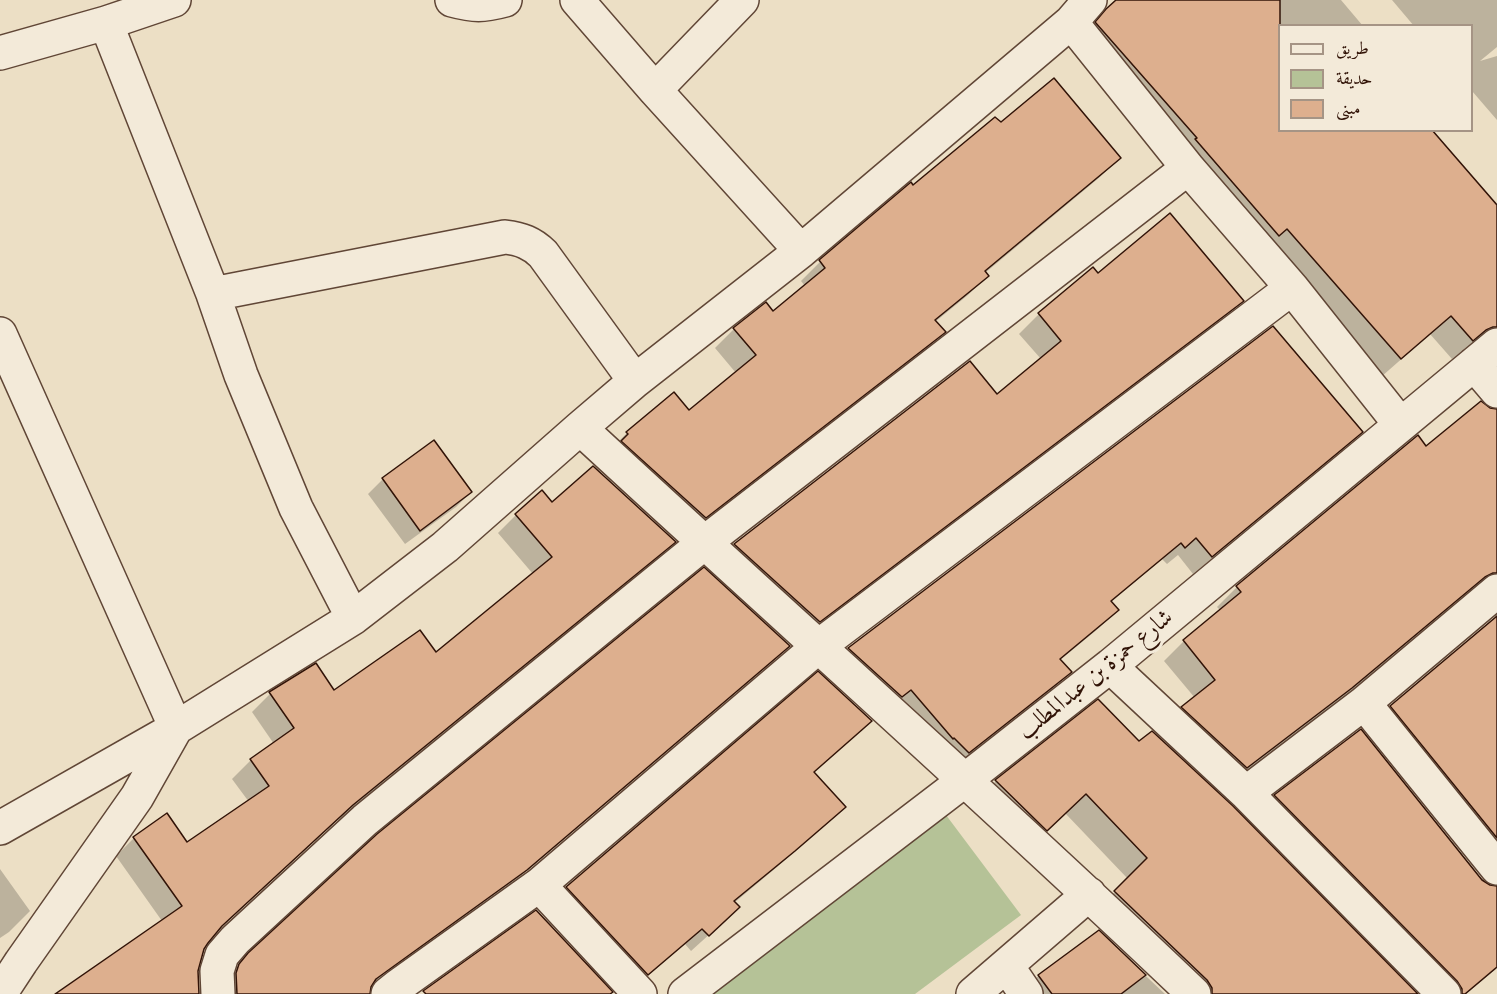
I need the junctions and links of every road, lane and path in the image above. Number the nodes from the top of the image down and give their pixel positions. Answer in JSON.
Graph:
{"nodes":[{"id":1,"x":174,"y":0,"type":"edge"},
{"id":2,"x":452,"y":0,"type":"edge"},
{"id":3,"x":505,"y":0,"type":"edge"},
{"id":4,"x":577,"y":0,"type":"edge"},
{"id":5,"x":742,"y":0,"type":"edge"},
{"id":6,"x":1081,"y":11,"type":"edge"},
{"id":7,"x":106,"y":23,"type":"junction"},
{"id":8,"x":0,"y":53,"type":"edge"},
{"id":9,"x":655,"y":90,"type":"junction"},
{"id":10,"x":1188,"y":168,"type":"junction"},
{"id":11,"x":801,"y":251,"type":"junction"},
{"id":12,"x":1292,"y":288,"type":"junction"},
{"id":13,"x":213,"y":294,"type":"junction"},
{"id":14,"x":0,"y":334,"type":"edge"},
{"id":15,"x":1485,"y":354,"type":"edge"},
{"id":16,"x":635,"y":381,"type":"junction"},
{"id":17,"x":1497,"y":390,"type":"edge"},
{"id":18,"x":1400,"y":424,"type":"junction"},
{"id":19,"x":580,"y":428,"type":"junction"},
{"id":20,"x":704,"y":543,"type":"junction"},
{"id":21,"x":1492,"y":604,"type":"edge"},
{"id":22,"x":353,"y":618,"type":"junction"},
{"id":23,"x":819,"y":646,"type":"junction"},
{"id":24,"x":1110,"y":666,"type":"junction"},
{"id":25,"x":1364,"y":703,"type":"junction"},
{"id":26,"x":176,"y":728,"type":"junction"},
{"id":27,"x":965,"y":780,"type":"junction"},
{"id":28,"x":1246,"y":793,"type":"junction"},
{"id":29,"x":0,"y":828,"type":"edge"},
{"id":30,"x":1497,"y":868,"type":"edge"},
{"id":31,"x":539,"y":885,"type":"junction"},
{"id":32,"x":1089,"y":894,"type":"junction"},
{"id":33,"x":1006,"y":966,"type":"junction"},
{"id":34,"x":397,"y":991,"type":"edge"},
{"id":35,"x":0,"y":994,"type":"edge"},
{"id":36,"x":218,"y":994,"type":"edge"},
{"id":37,"x":640,"y":994,"type":"edge"},
{"id":38,"x":685,"y":994,"type":"edge"},
{"id":39,"x":973,"y":994,"type":"edge"},
{"id":40,"x":1026,"y":994,"type":"edge"},
{"id":41,"x":1194,"y":994,"type":"edge"},
{"id":42,"x":1444,"y":994,"type":"edge"}],
"edges":[{"from":1,"to":7,"type":"street"},
{"from":2,"to":3,"type":"street"},
{"from":4,"to":9,"type":"street"},
{"from":5,"to":9,"type":"street"},
{"from":6,"to":10,"type":"street"},
{"from":6,"to":11,"type":"street"},
{"from":7,"to":8,"type":"street"},
{"from":7,"to":13,"type":"street"},
{"from":9,"to":11,"type":"street"},
{"from":10,"to":12,"type":"street"},
{"from":10,"to":20,"type":"street"},
{"from":11,"to":16,"type":"street"},
{"from":12,"to":18,"type":"street"},
{"from":12,"to":23,"type":"street"},
{"from":13,"to":16,"type":"street"},
{"from":13,"to":22,"type":"street"},
{"from":14,"to":26,"type":"street"},
{"from":15,"to":17,"type":"street"},
{"from":15,"to":18,"type":"street","name":"شارع حمزة بن عبدالمطلب"},
{"from":16,"to":19,"type":"street"},
{"from":18,"to":24,"type":"street","name":"شارع حمزة بن عبدالمطلب"},
{"from":19,"to":20,"type":"street"},
{"from":19,"to":22,"type":"street"},
{"from":20,"to":23,"type":"street"},
{"from":20,"to":36,"type":"street"},
{"from":21,"to":25,"type":"street"},
{"from":22,"to":26,"type":"street"},
{"from":23,"to":27,"type":"street"},
{"from":23,"to":31,"type":"street"},
{"from":24,"to":27,"type":"street","name":"شارع حمزة بن عبدالمطلب"},
{"from":24,"to":28,"type":"street"},
{"from":25,"to":28,"type":"street"},
{"from":25,"to":30,"type":"street"},
{"from":26,"to":29,"type":"street"},
{"from":26,"to":35,"type":"street"},
{"from":27,"to":32,"type":"street"},
{"from":27,"to":38,"type":"street","name":"شارع حمزة بن عبدالمطلب"},
{"from":28,"to":42,"type":"street"},
{"from":31,"to":34,"type":"street"},
{"from":31,"to":37,"type":"street"},
{"from":32,"to":33,"type":"street"},
{"from":32,"to":41,"type":"street"},
{"from":33,"to":39,"type":"street"},
{"from":33,"to":40,"type":"street"}]}
